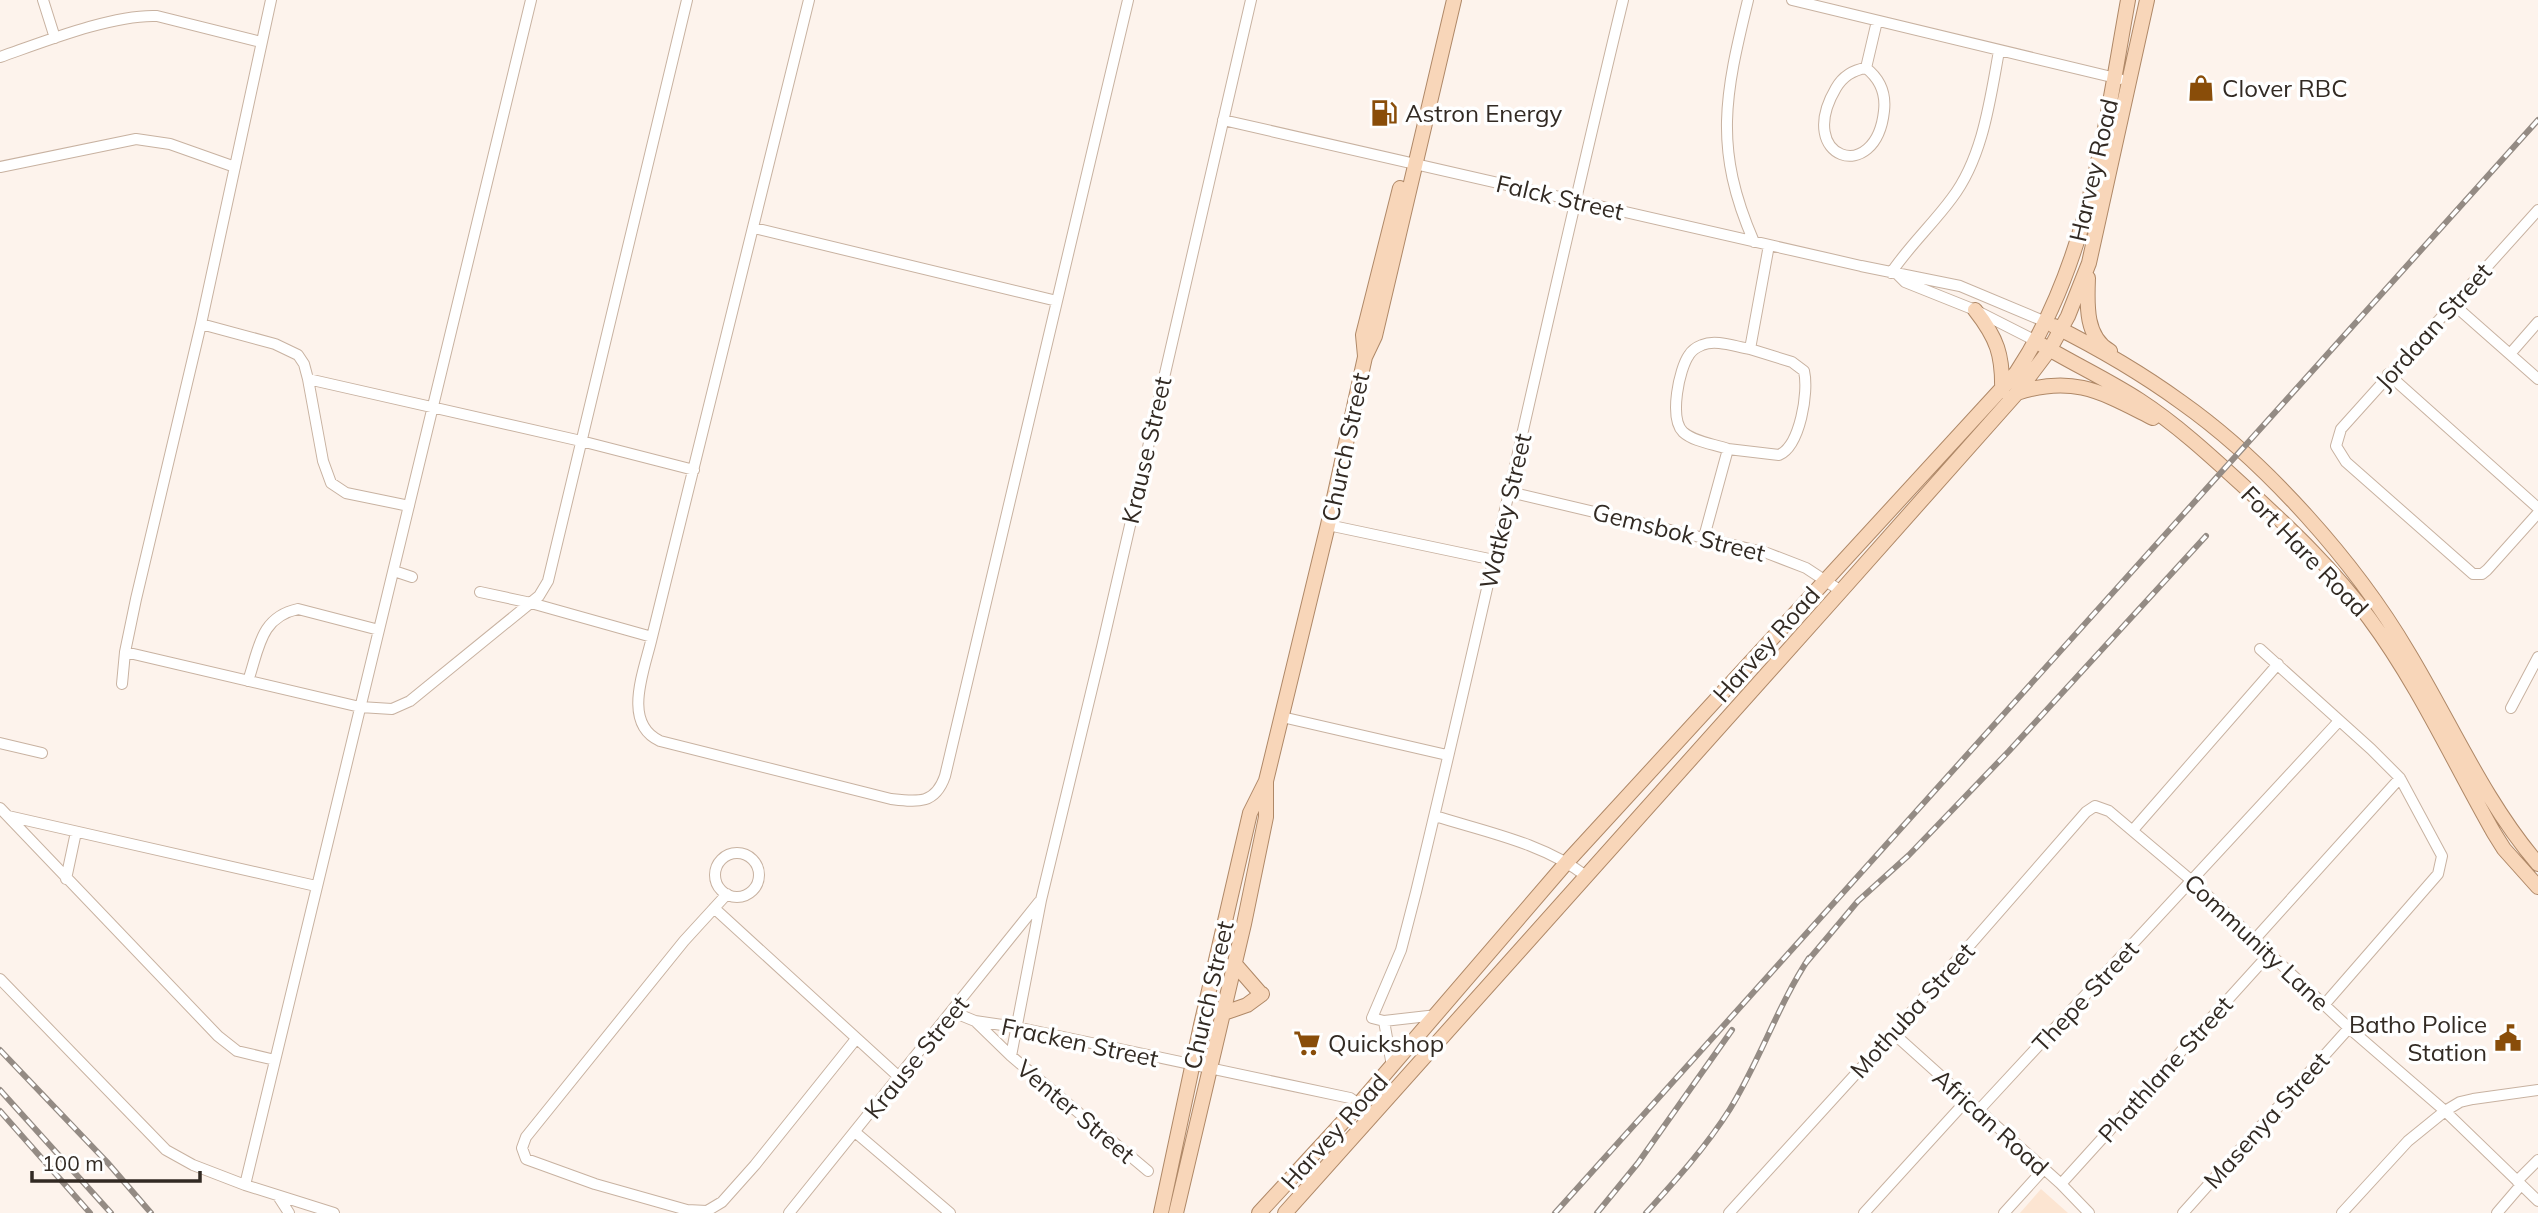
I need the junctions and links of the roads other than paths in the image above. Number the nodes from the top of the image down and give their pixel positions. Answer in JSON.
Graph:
{"nodes":[{"id":1,"x":43,"y":0,"type":"edge"},
{"id":2,"x":271,"y":0,"type":"edge"},
{"id":3,"x":531,"y":0,"type":"edge"},
{"id":4,"x":687,"y":0,"type":"edge"},
{"id":5,"x":808,"y":0,"type":"edge"},
{"id":6,"x":1128,"y":0,"type":"edge"},
{"id":7,"x":1251,"y":0,"type":"edge"},
{"id":8,"x":1444,"y":0,"type":"edge"},
{"id":9,"x":1454,"y":0,"type":"edge"},
{"id":10,"x":1623,"y":0,"type":"edge"},
{"id":11,"x":1748,"y":0,"type":"edge"},
{"id":12,"x":1792,"y":0,"type":"edge"},
{"id":13,"x":2127,"y":0,"type":"edge"},
{"id":14,"x":2147,"y":0,"type":"edge"},
{"id":15,"x":1877,"y":22,"type":"junction"},
{"id":16,"x":55,"y":38,"type":"junction"},
{"id":17,"x":261,"y":42,"type":"junction"},
{"id":18,"x":1999,"y":51,"type":"junction"},
{"id":19,"x":0,"y":57,"type":"edge"},
{"id":20,"x":1867,"y":68,"type":"junction"},
{"id":21,"x":2121,"y":79,"type":"junction"},
{"id":22,"x":1223,"y":120,"type":"junction"},
{"id":23,"x":1412,"y":163,"type":"junction"},
{"id":24,"x":0,"y":167,"type":"edge"},
{"id":25,"x":235,"y":167,"type":"junction"},
{"id":26,"x":1574,"y":201,"type":"junction"},
{"id":27,"x":2538,"y":210,"type":"edge"},
{"id":28,"x":754,"y":228,"type":"junction"},
{"id":29,"x":1754,"y":242,"type":"junction"},
{"id":30,"x":1769,"y":245,"type":"junction"},
{"id":31,"x":2089,"y":263,"type":"junction"},
{"id":32,"x":1894,"y":274,"type":"junction"},
{"id":33,"x":1057,"y":301,"type":"junction"},
{"id":34,"x":2454,"y":304,"type":"junction"},
{"id":35,"x":1975,"y":310,"type":"junction"},
{"id":36,"x":2046,"y":322,"type":"junction"},
{"id":37,"x":2538,"y":322,"type":"edge"},
{"id":38,"x":201,"y":324,"type":"junction"},
{"id":39,"x":2060,"y":329,"type":"junction"},
{"id":40,"x":2036,"y":341,"type":"junction"},
{"id":41,"x":1750,"y":349,"type":"junction"},
{"id":42,"x":2050,"y":349,"type":"junction"},
{"id":43,"x":2510,"y":354,"type":"junction"},
{"id":44,"x":2388,"y":374,"type":"junction"},
{"id":45,"x":308,"y":379,"type":"junction"},
{"id":46,"x":2538,"y":379,"type":"edge"},
{"id":47,"x":2009,"y":393,"type":"junction"},
{"id":48,"x":2184,"y":404,"type":"junction"},
{"id":49,"x":432,"y":408,"type":"junction"},
{"id":50,"x":2189,"y":437,"type":"junction"},
{"id":51,"x":581,"y":440,"type":"junction"},
{"id":52,"x":1728,"y":449,"type":"junction"},
{"id":53,"x":694,"y":470,"type":"junction"},
{"id":54,"x":1510,"y":492,"type":"junction"},
{"id":55,"x":409,"y":506,"type":"junction"},
{"id":56,"x":2538,"y":508,"type":"edge"},
{"id":57,"x":2538,"y":513,"type":"edge"},
{"id":58,"x":1328,"y":525,"type":"junction"},
{"id":59,"x":1704,"y":537,"type":"junction"},
{"id":60,"x":1494,"y":560,"type":"junction"},
{"id":61,"x":394,"y":571,"type":"junction"},
{"id":62,"x":412,"y":577,"type":"dead end"},
{"id":63,"x":1825,"y":579,"type":"junction"},
{"id":64,"x":1841,"y":591,"type":"junction"},
{"id":65,"x":480,"y":592,"type":"dead end"},
{"id":66,"x":531,"y":603,"type":"junction"},
{"id":67,"x":379,"y":630,"type":"junction"},
{"id":68,"x":652,"y":637,"type":"junction"},
{"id":69,"x":2260,"y":649,"type":"dead end"},
{"id":70,"x":125,"y":652,"type":"junction"},
{"id":71,"x":2538,"y":657,"type":"edge"},
{"id":72,"x":2278,"y":664,"type":"junction"},
{"id":73,"x":248,"y":681,"type":"junction"},
{"id":74,"x":122,"y":684,"type":"dead end"},
{"id":75,"x":360,"y":707,"type":"junction"},
{"id":76,"x":2511,"y":708,"type":"dead end"},
{"id":77,"x":1282,"y":717,"type":"junction"},
{"id":78,"x":2339,"y":721,"type":"junction"},
{"id":79,"x":0,"y":743,"type":"edge"},
{"id":80,"x":42,"y":753,"type":"dead end"},
{"id":81,"x":1447,"y":755,"type":"junction"},
{"id":82,"x":2400,"y":778,"type":"junction"},
{"id":83,"x":1266,"y":781,"type":"junction"},
{"id":84,"x":2095,"y":806,"type":"joint"},
{"id":85,"x":4,"y":812,"type":"edge"},
{"id":86,"x":1435,"y":816,"type":"junction"},
{"id":87,"x":2133,"y":830,"type":"junction"},
{"id":88,"x":76,"y":832,"type":"junction"},
{"id":89,"x":1567,"y":862,"type":"junction"},
{"id":90,"x":2538,"y":864,"type":"edge"},
{"id":91,"x":1586,"y":876,"type":"junction"},
{"id":92,"x":66,"y":879,"type":"junction"},
{"id":93,"x":2192,"y":881,"type":"junction"},
{"id":94,"x":316,"y":886,"type":"junction"},
{"id":95,"x":2538,"y":887,"type":"edge"},
{"id":96,"x":727,"y":894,"type":"junction"},
{"id":97,"x":1041,"y":900,"type":"junction"},
{"id":98,"x":714,"y":908,"type":"junction"},
{"id":99,"x":2255,"y":939,"type":"junction"},
{"id":100,"x":2270,"y":953,"type":"junction"},
{"id":101,"x":1234,"y":963,"type":"junction"},
{"id":102,"x":0,"y":979,"type":"edge"},
{"id":103,"x":2325,"y":1005,"type":"junction"},
{"id":104,"x":953,"y":1012,"type":"junction"},
{"id":105,"x":1222,"y":1014,"type":"junction"},
{"id":106,"x":1437,"y":1015,"type":"junction"},
{"id":107,"x":1378,"y":1020,"type":"junction"},
{"id":108,"x":975,"y":1021,"type":"junction"},
{"id":109,"x":1016,"y":1027,"type":"junction"},
{"id":110,"x":2349,"y":1028,"type":"junction"},
{"id":111,"x":1892,"y":1033,"type":"junction"},
{"id":112,"x":856,"y":1039,"type":"junction"},
{"id":113,"x":1011,"y":1056,"type":"junction"},
{"id":114,"x":275,"y":1060,"type":"junction"},
{"id":115,"x":1192,"y":1066,"type":"junction"},
{"id":116,"x":1392,"y":1066,"type":"junction"},
{"id":117,"x":1208,"y":1070,"type":"junction"},
{"id":118,"x":899,"y":1077,"type":"junction"},
{"id":119,"x":2538,"y":1090,"type":"edge"},
{"id":120,"x":1966,"y":1101,"type":"junction"},
{"id":121,"x":1359,"y":1104,"type":"junction"},
{"id":122,"x":1978,"y":1111,"type":"junction"},
{"id":123,"x":2445,"y":1111,"type":"junction"},
{"id":124,"x":1368,"y":1120,"type":"junction"},
{"id":125,"x":855,"y":1132,"type":"junction"},
{"id":126,"x":2538,"y":1160,"type":"edge"},
{"id":127,"x":2044,"y":1169,"type":"junction"},
{"id":128,"x":1148,"y":1171,"type":"dead end"},
{"id":129,"x":2519,"y":1183,"type":"junction"},
{"id":130,"x":2061,"y":1184,"type":"junction"},
{"id":131,"x":246,"y":1185,"type":"junction"},
{"id":132,"x":1283,"y":1188,"type":"junction"},
{"id":133,"x":278,"y":1196,"type":"junction"},
{"id":134,"x":2538,"y":1200,"type":"edge"},
{"id":135,"x":1296,"y":1201,"type":"junction"},
{"id":136,"x":289,"y":1213,"type":"edge"},
{"id":137,"x":334,"y":1213,"type":"edge"},
{"id":138,"x":789,"y":1213,"type":"edge"},
{"id":139,"x":950,"y":1213,"type":"edge"},
{"id":140,"x":1161,"y":1213,"type":"edge"},
{"id":141,"x":1176,"y":1213,"type":"edge"},
{"id":142,"x":1259,"y":1213,"type":"edge"},
{"id":143,"x":1285,"y":1213,"type":"edge"},
{"id":144,"x":1729,"y":1213,"type":"edge"},
{"id":145,"x":1864,"y":1213,"type":"edge"},
{"id":146,"x":2004,"y":1213,"type":"edge"},
{"id":147,"x":2089,"y":1213,"type":"edge"},
{"id":148,"x":2183,"y":1213,"type":"edge"},
{"id":149,"x":2342,"y":1213,"type":"edge"},
{"id":150,"x":2497,"y":1213,"type":"edge"}],
"edges":[{"from":1,"to":16,"type":"street"},
{"from":2,"to":17,"type":"street"},
{"from":3,"to":49,"type":"street"},
{"from":4,"to":51,"type":"street"},
{"from":5,"to":28,"type":"street"},
{"from":6,"to":33,"type":"street"},
{"from":7,"to":22,"type":"street","name":"Krause Street"},
{"from":8,"to":23,"type":"main road","name":"Church Street"},
{"from":9,"to":23,"type":"main road","name":"Church Street"},
{"from":10,"to":26,"type":"street","name":"Watkey Street"},
{"from":11,"to":29,"type":"street"},
{"from":12,"to":15,"type":"street"},
{"from":13,"to":21,"type":"main road","name":"Harvey Road"},
{"from":14,"to":21,"type":"main road","name":"Harvey Road"},
{"from":15,"to":18,"type":"street"},
{"from":15,"to":20,"type":"street"},
{"from":16,"to":17,"type":"street"},
{"from":16,"to":19,"type":"street"},
{"from":17,"to":25,"type":"street"},
{"from":18,"to":21,"type":"street"},
{"from":18,"to":32,"type":"street"},
{"from":20,"to":20,"type":"street"},
{"from":21,"to":31,"type":"main road","name":"Harvey Road"},
{"from":21,"to":36,"type":"main road","name":"Harvey Road"},
{"from":22,"to":23,"type":"street","name":"Falck Street"},
{"from":22,"to":97,"type":"street","name":"Krause Street"},
{"from":23,"to":26,"type":"street","name":"Falck Street"},
{"from":23,"to":58,"type":"main road","name":"Church Street"},
{"from":24,"to":25,"type":"street"},
{"from":25,"to":38,"type":"street"},
{"from":26,"to":29,"type":"street","name":"Falck Street"},
{"from":26,"to":54,"type":"street","name":"Watkey Street"},
{"from":27,"to":34,"type":"street","name":"Jordaan Street"},
{"from":28,"to":33,"type":"street"},
{"from":28,"to":53,"type":"street"},
{"from":29,"to":30,"type":"street","name":"Falck Street"},
{"from":30,"to":32,"type":"street","name":"Falck Street"},
{"from":30,"to":41,"type":"street"},
{"from":31,"to":39,"type":"main road","name":"Harvey Road"},
{"from":31,"to":48,"type":"main road"},
{"from":32,"to":35,"type":"street","name":"Falck Street"},
{"from":32,"to":36,"type":"street","name":"Falck Street"},
{"from":33,"to":68,"type":"street"},
{"from":34,"to":43,"type":"street"},
{"from":34,"to":44,"type":"street","name":"Jordaan Street"},
{"from":35,"to":40,"type":"street","name":"Falck Street"},
{"from":35,"to":47,"type":"main road"},
{"from":36,"to":39,"type":"main road","name":"Falck Street"},
{"from":36,"to":40,"type":"main road","name":"Harvey Road"},
{"from":37,"to":43,"type":"street"},
{"from":38,"to":45,"type":"street"},
{"from":38,"to":70,"type":"street"},
{"from":39,"to":42,"type":"main road","name":"Harvey Road"},
{"from":39,"to":48,"type":"main road","name":"Fort Hare Road"},
{"from":40,"to":42,"type":"main road","name":"Falck Street"},
{"from":40,"to":47,"type":"main road","name":"Harvey Road"},
{"from":41,"to":52,"type":"street"},
{"from":41,"to":52,"type":"street"},
{"from":42,"to":47,"type":"main road","name":"Harvey Road"},
{"from":42,"to":50,"type":"main road","name":"Fort Hare Road"},
{"from":43,"to":46,"type":"street"},
{"from":44,"to":56,"type":"street"},
{"from":44,"to":57,"type":"street","name":"Jordaan Street"},
{"from":45,"to":49,"type":"street"},
{"from":45,"to":55,"type":"street"},
{"from":47,"to":50,"type":"main road"},
{"from":47,"to":63,"type":"main road","name":"Harvey Road"},
{"from":47,"to":64,"type":"main road","name":"Harvey Road"},
{"from":48,"to":90,"type":"main road","name":"Fort Hare Road"},
{"from":49,"to":51,"type":"street"},
{"from":49,"to":55,"type":"street"},
{"from":50,"to":95,"type":"main road","name":"Fort Hare Road"},
{"from":51,"to":53,"type":"street"},
{"from":51,"to":66,"type":"street"},
{"from":52,"to":59,"type":"street"},
{"from":53,"to":68,"type":"street"},
{"from":54,"to":59,"type":"street","name":"Gemsbok Street"},
{"from":54,"to":60,"type":"street","name":"Watkey Street"},
{"from":55,"to":61,"type":"street"},
{"from":58,"to":60,"type":"street"},
{"from":58,"to":77,"type":"main road","name":"Church Street"},
{"from":59,"to":63,"type":"street","name":"Gemsbok Street"},
{"from":60,"to":81,"type":"street","name":"Watkey Street"},
{"from":61,"to":62,"type":"street"},
{"from":61,"to":67,"type":"street"},
{"from":63,"to":64,"type":"street","name":"Gemsbok Street"},
{"from":63,"to":89,"type":"main road","name":"Harvey Road"},
{"from":64,"to":91,"type":"main road","name":"Harvey Road"},
{"from":65,"to":66,"type":"street"},
{"from":66,"to":68,"type":"street"},
{"from":66,"to":75,"type":"street"},
{"from":67,"to":73,"type":"street"},
{"from":67,"to":75,"type":"street"},
{"from":69,"to":72,"type":"street"},
{"from":70,"to":73,"type":"street"},
{"from":70,"to":74,"type":"street"},
{"from":71,"to":76,"type":"street"},
{"from":72,"to":78,"type":"street"},
{"from":72,"to":87,"type":"street"},
{"from":73,"to":75,"type":"street"},
{"from":75,"to":94,"type":"street"},
{"from":77,"to":81,"type":"street"},
{"from":77,"to":83,"type":"main road","name":"Church Street"},
{"from":78,"to":82,"type":"street"},
{"from":78,"to":93,"type":"street","name":"Thepe Street"},
{"from":79,"to":80,"type":"street"},
{"from":81,"to":86,"type":"street","name":"Watkey Street"},
{"from":82,"to":99,"type":"street"},
{"from":82,"to":103,"type":"street"},
{"from":83,"to":101,"type":"main road","name":"Church Street"},
{"from":83,"to":115,"type":"main road","name":"Church Street"},
{"from":84,"to":87,"type":"street","name":"Community Lane"},
{"from":84,"to":111,"type":"street","name":"Mothuba Street"},
{"from":85,"to":88,"type":"street"},
{"from":85,"to":92,"type":"street"},
{"from":86,"to":89,"type":"street"},
{"from":86,"to":107,"type":"street","name":"Watkey Street"},
{"from":87,"to":93,"type":"street","name":"Community Lane"},
{"from":88,"to":92,"type":"street"},
{"from":88,"to":94,"type":"street"},
{"from":89,"to":91,"type":"street"},
{"from":89,"to":106,"type":"main road","name":"Harvey Road"},
{"from":91,"to":124,"type":"main road","name":"Harvey Road"},
{"from":92,"to":114,"type":"street"},
{"from":93,"to":99,"type":"street","name":"Community Lane"},
{"from":93,"to":122,"type":"street","name":"Thepe Street"},
{"from":94,"to":114,"type":"street"},
{"from":96,"to":96,"type":"street"},
{"from":96,"to":98,"type":"street"},
{"from":97,"to":104,"type":"street","name":"Krause Street"},
{"from":97,"to":109,"type":"street","name":"Krause Street"},
{"from":98,"to":112,"type":"street"},
{"from":98,"to":112,"type":"street"},
{"from":99,"to":100,"type":"street","name":"Community Lane"},
{"from":100,"to":103,"type":"street","name":"Community Lane"},
{"from":100,"to":130,"type":"street","name":"Phathlane Street"},
{"from":101,"to":105,"type":"main road","name":"Church Street"},
{"from":101,"to":105,"type":"main road"},
{"from":102,"to":131,"type":"street"},
{"from":103,"to":110,"type":"street","name":"Community Lane"},
{"from":104,"to":108,"type":"street","name":"Fracken Street"},
{"from":104,"to":118,"type":"street","name":"Krause Street"},
{"from":105,"to":117,"type":"main road","name":"Church Street"},
{"from":106,"to":107,"type":"street"},
{"from":106,"to":116,"type":"main road","name":"Harvey Road"},
{"from":107,"to":116,"type":"street"},
{"from":108,"to":109,"type":"street","name":"Fracken Street"},
{"from":108,"to":113,"type":"street","name":"Venter Street"},
{"from":109,"to":113,"type":"street","name":"Krause Street"},
{"from":109,"to":115,"type":"street","name":"Fracken Street"},
{"from":110,"to":123,"type":"street","name":"Community Lane"},
{"from":110,"to":148,"type":"street","name":"Masenya Street"},
{"from":111,"to":120,"type":"street","name":"African Road"},
{"from":111,"to":144,"type":"street","name":"Mothuba Street"},
{"from":112,"to":118,"type":"street"},
{"from":113,"to":128,"type":"street","name":"Venter Street"},
{"from":114,"to":131,"type":"street"},
{"from":115,"to":117,"type":"street","name":"Fracken Street"},
{"from":115,"to":140,"type":"main road","name":"Church Street"},
{"from":116,"to":121,"type":"main road","name":"Harvey Road"},
{"from":117,"to":121,"type":"street","name":"Fracken Street"},
{"from":117,"to":141,"type":"main road","name":"Church Street"},
{"from":118,"to":125,"type":"street","name":"Krause Street"},
{"from":119,"to":123,"type":"street"},
{"from":120,"to":122,"type":"street","name":"African Road"},
{"from":120,"to":145,"type":"street"},
{"from":121,"to":124,"type":"street"},
{"from":121,"to":132,"type":"main road","name":"Harvey Road"},
{"from":122,"to":127,"type":"street","name":"African Road"},
{"from":123,"to":129,"type":"street","name":"Community Lane"},
{"from":123,"to":149,"type":"street"},
{"from":124,"to":135,"type":"main road","name":"Harvey Road"},
{"from":125,"to":138,"type":"street","name":"Krause Street"},
{"from":125,"to":139,"type":"street"},
{"from":126,"to":129,"type":"street"},
{"from":127,"to":130,"type":"street","name":"African Road"},
{"from":127,"to":146,"type":"street"},
{"from":129,"to":134,"type":"street","name":"Community Lane"},
{"from":129,"to":150,"type":"street"},
{"from":130,"to":147,"type":"street","name":"African Road"},
{"from":131,"to":133,"type":"street"},
{"from":132,"to":135,"type":"main road"},
{"from":132,"to":142,"type":"main road","name":"Harvey Road"},
{"from":133,"to":136,"type":"street"},
{"from":133,"to":137,"type":"street"},
{"from":135,"to":143,"type":"main road","name":"Harvey Road"}]}
